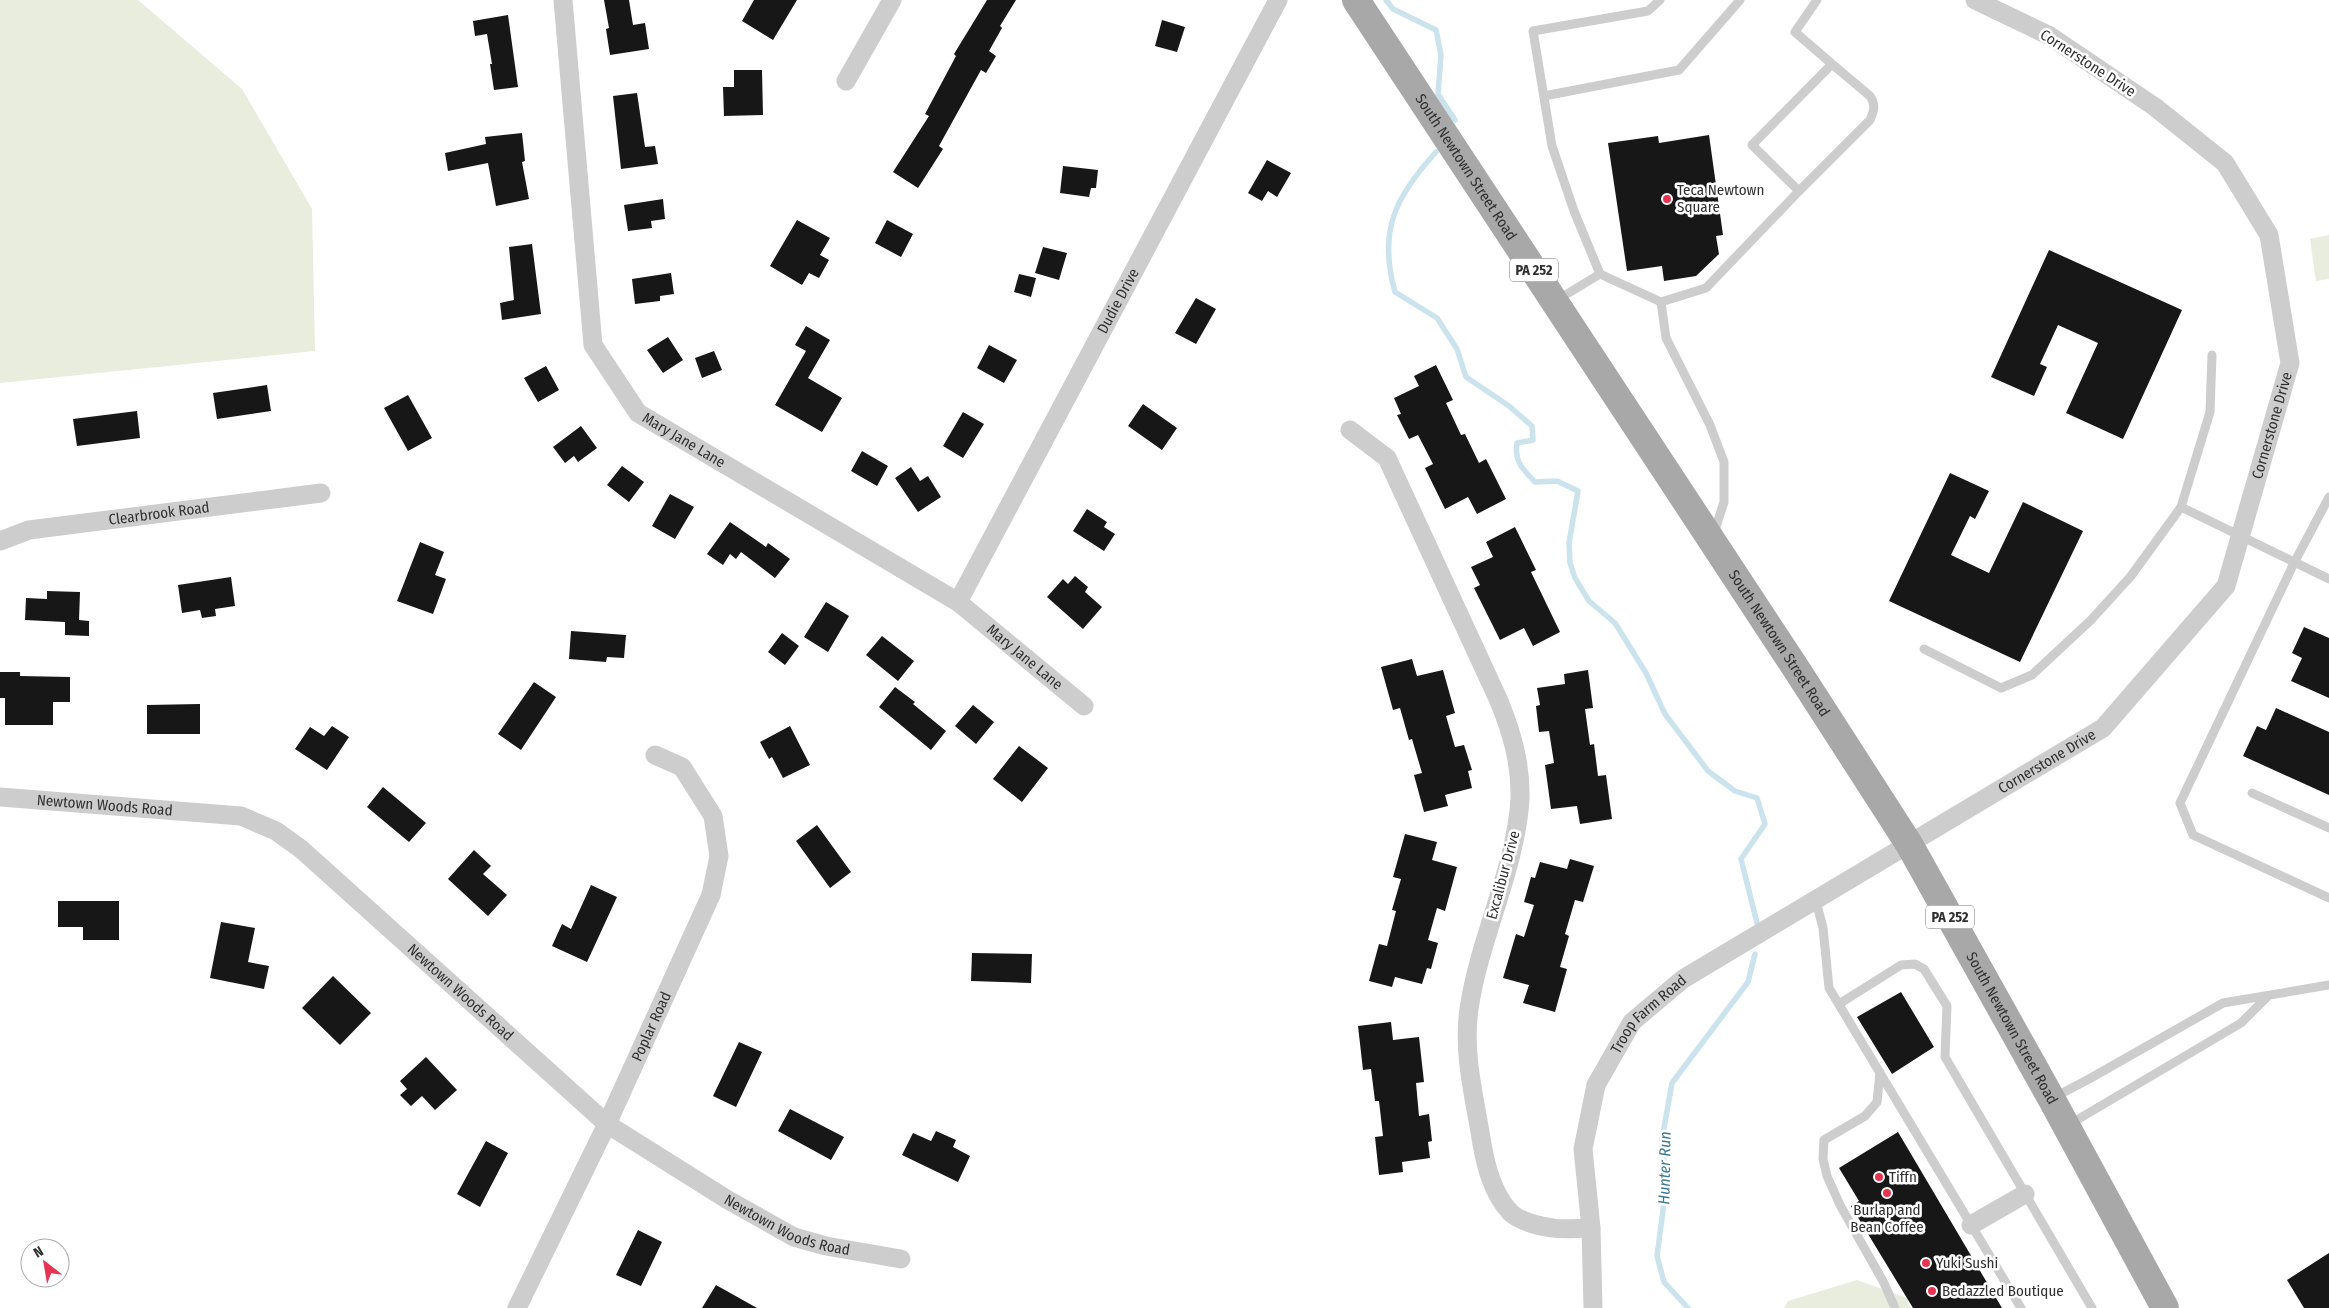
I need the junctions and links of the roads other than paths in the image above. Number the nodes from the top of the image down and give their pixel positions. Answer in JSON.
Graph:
{"nodes":[{"id":1,"x":563,"y":0,"type":"edge"},
{"id":2,"x":892,"y":0,"type":"edge"},
{"id":3,"x":1278,"y":0,"type":"edge"},
{"id":4,"x":1356,"y":0,"type":"edge"},
{"id":5,"x":1660,"y":0,"type":"edge"},
{"id":6,"x":1740,"y":0,"type":"edge"},
{"id":7,"x":1817,"y":0,"type":"edge"},
{"id":8,"x":1975,"y":0,"type":"edge"},
{"id":9,"x":1832,"y":64,"type":"junction"},
{"id":10,"x":846,"y":81,"type":"dead end"},
{"id":11,"x":1544,"y":96,"type":"junction"},
{"id":12,"x":1799,"y":191,"type":"junction"},
{"id":13,"x":1600,"y":274,"type":"junction"},
{"id":14,"x":1555,"y":302,"type":"junction"},
{"id":15,"x":1661,"y":302,"type":"junction"},
{"id":16,"x":2212,"y":355,"type":"dead end"},
{"id":17,"x":1350,"y":430,"type":"dead end"},
{"id":18,"x":320,"y":493,"type":"dead end"},
{"id":19,"x":2329,"y":497,"type":"edge"},
{"id":20,"x":2181,"y":507,"type":"junction"},
{"id":21,"x":2240,"y":537,"type":"junction"},
{"id":22,"x":1712,"y":540,"type":"junction"},
{"id":23,"x":0,"y":541,"type":"edge"},
{"id":24,"x":2294,"y":563,"type":"junction"},
{"id":25,"x":2329,"y":579,"type":"edge"},
{"id":26,"x":958,"y":602,"type":"junction"},
{"id":27,"x":1924,"y":649,"type":"dead end"},
{"id":28,"x":1084,"y":706,"type":"dead end"},
{"id":29,"x":655,"y":755,"type":"dead end"},
{"id":30,"x":2252,"y":793,"type":"dead end"},
{"id":31,"x":0,"y":797,"type":"edge"},
{"id":32,"x":2329,"y":828,"type":"edge"},
{"id":33,"x":1909,"y":844,"type":"junction"},
{"id":34,"x":2329,"y":898,"type":"edge"},
{"id":35,"x":1816,"y":901,"type":"junction"},
{"id":36,"x":2329,"y":985,"type":"edge"},
{"id":37,"x":2268,"y":996,"type":"junction"},
{"id":38,"x":1839,"y":1004,"type":"junction"},
{"id":39,"x":1880,"y":1072,"type":"junction"},
{"id":40,"x":2051,"y":1098,"type":"junction"},
{"id":41,"x":607,"y":1124,"type":"junction"},
{"id":42,"x":2066,"y":1126,"type":"junction"},
{"id":43,"x":2025,"y":1194,"type":"junction"},
{"id":44,"x":1971,"y":1225,"type":"junction"},
{"id":45,"x":1590,"y":1228,"type":"junction"},
{"id":46,"x":901,"y":1259,"type":"dead end"},
{"id":47,"x":517,"y":1308,"type":"edge"},
{"id":48,"x":1593,"y":1308,"type":"edge"},
{"id":49,"x":1894,"y":1308,"type":"edge"},
{"id":50,"x":2021,"y":1308,"type":"edge"},
{"id":51,"x":2092,"y":1308,"type":"edge"},
{"id":52,"x":2165,"y":1308,"type":"edge"}],
"edges":[{"from":1,"to":26,"type":"street","name":"Mary Jane Lane"},
{"from":2,"to":10,"type":"street"},
{"from":3,"to":26,"type":"street","name":"Dudie Drive"},
{"from":4,"to":14,"type":"main road","name":"South Newtown Street Road","number":"PA 252"},
{"from":5,"to":11,"type":"lane"},
{"from":6,"to":11,"type":"lane"},
{"from":7,"to":9,"type":"lane"},
{"from":8,"to":21,"type":"street","name":"Cornerstone Drive"},
{"from":9,"to":12,"type":"lane"},
{"from":9,"to":12,"type":"lane"},
{"from":11,"to":13,"type":"lane"},
{"from":12,"to":15,"type":"lane"},
{"from":13,"to":14,"type":"lane"},
{"from":13,"to":15,"type":"lane"},
{"from":14,"to":22,"type":"main road","name":"South Newtown Street Road","number":"PA 252"},
{"from":15,"to":22,"type":"lane"},
{"from":16,"to":20,"type":"lane"},
{"from":17,"to":45,"type":"street","name":"Excalibur Drive"},
{"from":18,"to":23,"type":"street","name":"Clearbrook Road"},
{"from":19,"to":24,"type":"lane"},
{"from":20,"to":21,"type":"lane"},
{"from":20,"to":27,"type":"lane"},
{"from":21,"to":24,"type":"lane"},
{"from":21,"to":33,"type":"street","name":"Cornerstone Drive"},
{"from":22,"to":33,"type":"main road","name":"South Newtown Street Road","number":"PA 252"},
{"from":24,"to":25,"type":"lane"},
{"from":24,"to":34,"type":"lane"},
{"from":26,"to":28,"type":"street","name":"Mary Jane Lane"},
{"from":29,"to":41,"type":"street","name":"Poplar Road"},
{"from":30,"to":32,"type":"lane"},
{"from":31,"to":41,"type":"street","name":"Newtown Woods Road"},
{"from":33,"to":35,"type":"street","name":"Troop Farm Road"},
{"from":33,"to":40,"type":"main road","name":"South Newtown Street Road","number":"PA 252"},
{"from":35,"to":38,"type":"lane"},
{"from":35,"to":45,"type":"street","name":"Troop Farm Road"},
{"from":36,"to":37,"type":"lane"},
{"from":37,"to":40,"type":"lane"},
{"from":37,"to":42,"type":"lane"},
{"from":38,"to":39,"type":"lane"},
{"from":38,"to":43,"type":"lane"},
{"from":39,"to":44,"type":"lane"},
{"from":39,"to":49,"type":"lane"},
{"from":40,"to":42,"type":"main road","name":"South Newtown Street Road","number":"PA 252"},
{"from":41,"to":46,"type":"street","name":"Newtown Woods Road"},
{"from":41,"to":47,"type":"street","name":"Poplar Road"},
{"from":42,"to":52,"type":"main road","name":"South Newtown Street Road","number":"PA 252"},
{"from":43,"to":44,"type":"street"},
{"from":43,"to":51,"type":"lane"},
{"from":44,"to":50,"type":"lane"},
{"from":45,"to":48,"type":"street","name":"Troop Farm Road"}]}
